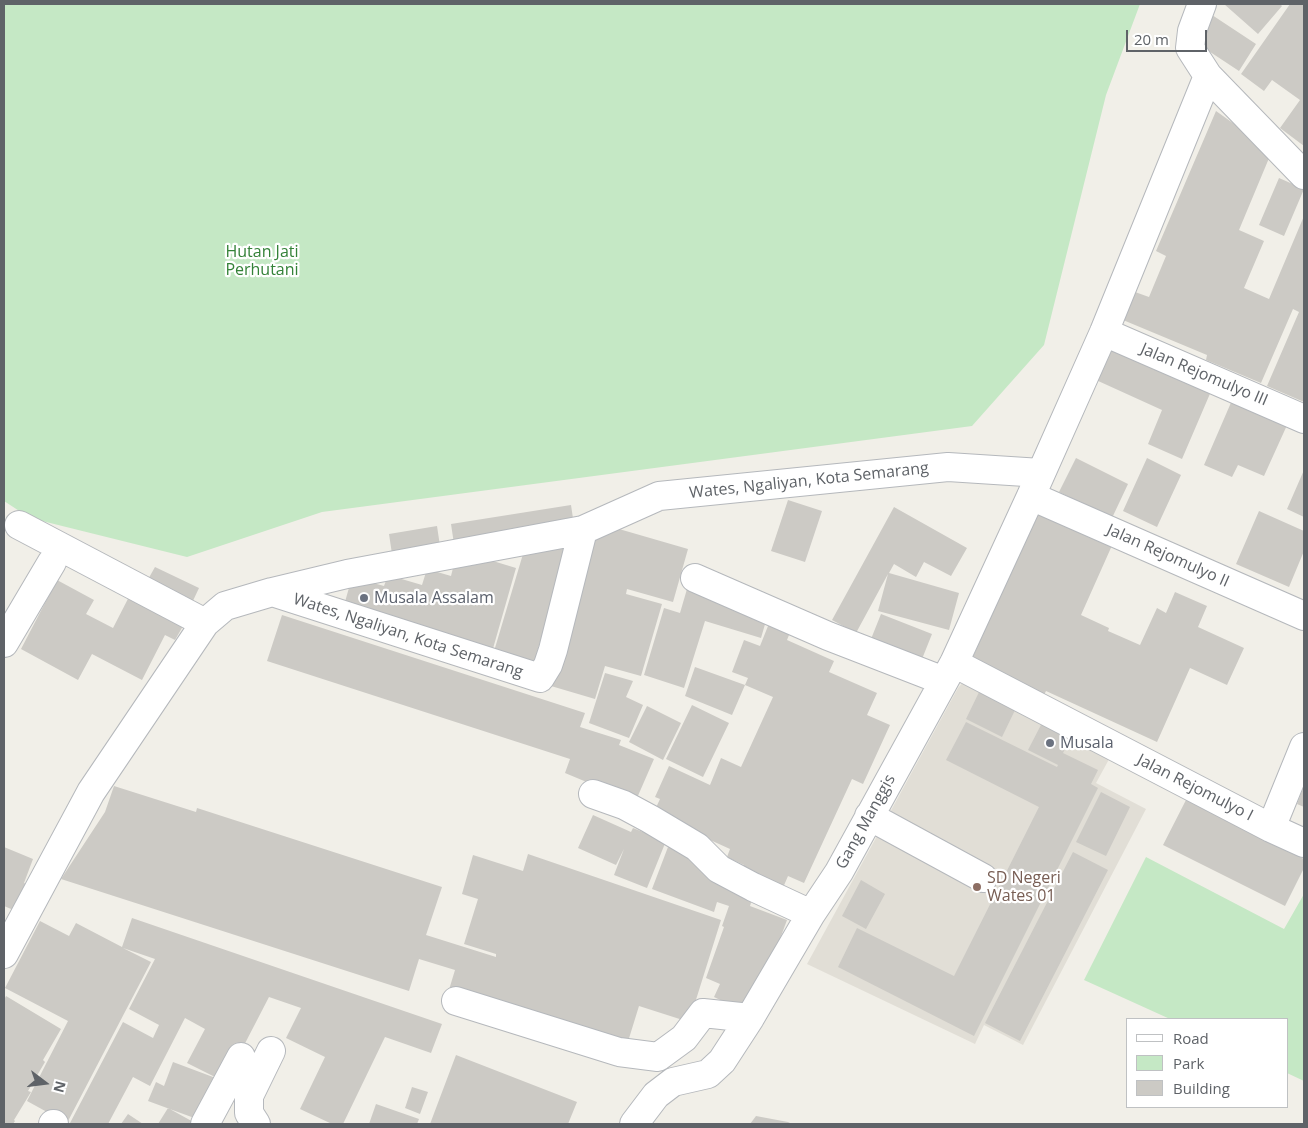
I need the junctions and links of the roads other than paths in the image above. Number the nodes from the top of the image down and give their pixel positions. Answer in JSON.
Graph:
{"nodes":[{"id":1,"x":1202,"y":4,"type":"edge"},
{"id":2,"x":1208,"y":76,"type":"junction"},
{"id":3,"x":1304,"y":175,"type":"edge"},
{"id":4,"x":1104,"y":332,"type":"junction"},
{"id":5,"x":1304,"y":418,"type":"edge"},
{"id":6,"x":1036,"y":485,"type":"junction"},
{"id":7,"x":19,"y":525,"type":"dead end"},
{"id":8,"x":583,"y":530,"type":"junction"},
{"id":9,"x":52,"y":562,"type":"dead end"},
{"id":10,"x":695,"y":578,"type":"dead end"},
{"id":11,"x":272,"y":592,"type":"junction"},
{"id":12,"x":1304,"y":616,"type":"edge"},
{"id":13,"x":205,"y":622,"type":"junction"},
{"id":14,"x":4,"y":643,"type":"edge"},
{"id":15,"x":949,"y":672,"type":"junction"},
{"id":16,"x":1304,"y":747,"type":"edge"},
{"id":17,"x":593,"y":794,"type":"dead end"},
{"id":18,"x":869,"y":816,"type":"junction"},
{"id":19,"x":1271,"y":828,"type":"junction"},
{"id":20,"x":1304,"y":843,"type":"edge"},
{"id":21,"x":983,"y":878,"type":"dead end"},
{"id":22,"x":811,"y":914,"type":"junction"},
{"id":23,"x":4,"y":954,"type":"edge"},
{"id":24,"x":456,"y":1001,"type":"dead end"},
{"id":25,"x":750,"y":1018,"type":"junction"},
{"id":26,"x":271,"y":1051,"type":"dead end"},
{"id":27,"x":241,"y":1057,"type":"dead end"},
{"id":28,"x":205,"y":1124,"type":"edge"},
{"id":29,"x":256,"y":1124,"type":"edge"},
{"id":30,"x":634,"y":1124,"type":"edge"}],
"edges":[{"from":1,"to":2,"type":"street"},
{"from":2,"to":3,"type":"street"},
{"from":2,"to":4,"type":"street","name":"Gang Manggis"},
{"from":4,"to":5,"type":"street","name":"Jalan Rejomulyo III"},
{"from":4,"to":6,"type":"street","name":"Gang Manggis"},
{"from":6,"to":8,"type":"street","name":"Wates, Ngaliyan, Kota Semarang"},
{"from":6,"to":12,"type":"street","name":"Jalan Rejomulyo II"},
{"from":6,"to":15,"type":"street","name":"Gang Manggis"},
{"from":7,"to":13,"type":"street"},
{"from":8,"to":11,"type":"street","name":"Wates, Ngaliyan, Kota Semarang"},
{"from":8,"to":11,"type":"street","name":"Wates, Ngaliyan, Kota Semarang"},
{"from":9,"to":14,"type":"street"},
{"from":10,"to":15,"type":"street","name":"Jalan Rejomulyo I"},
{"from":11,"to":13,"type":"street","name":"Wates, Ngaliyan, Kota Semarang"},
{"from":13,"to":23,"type":"street","name":"Wates, Ngaliyan, Kota Semarang"},
{"from":15,"to":18,"type":"street","name":"Gang Manggis"},
{"from":15,"to":19,"type":"street","name":"Jalan Rejomulyo I"},
{"from":16,"to":19,"type":"street"},
{"from":17,"to":22,"type":"street"},
{"from":18,"to":21,"type":"street"},
{"from":18,"to":22,"type":"street","name":"Gang Manggis"},
{"from":19,"to":20,"type":"street","name":"Jalan Rejomulyo I"},
{"from":22,"to":25,"type":"street","name":"Gang Manggis"},
{"from":24,"to":25,"type":"street"},
{"from":25,"to":30,"type":"street","name":"Gang Manggis"},
{"from":26,"to":29,"type":"street"},
{"from":27,"to":28,"type":"street"}]}
